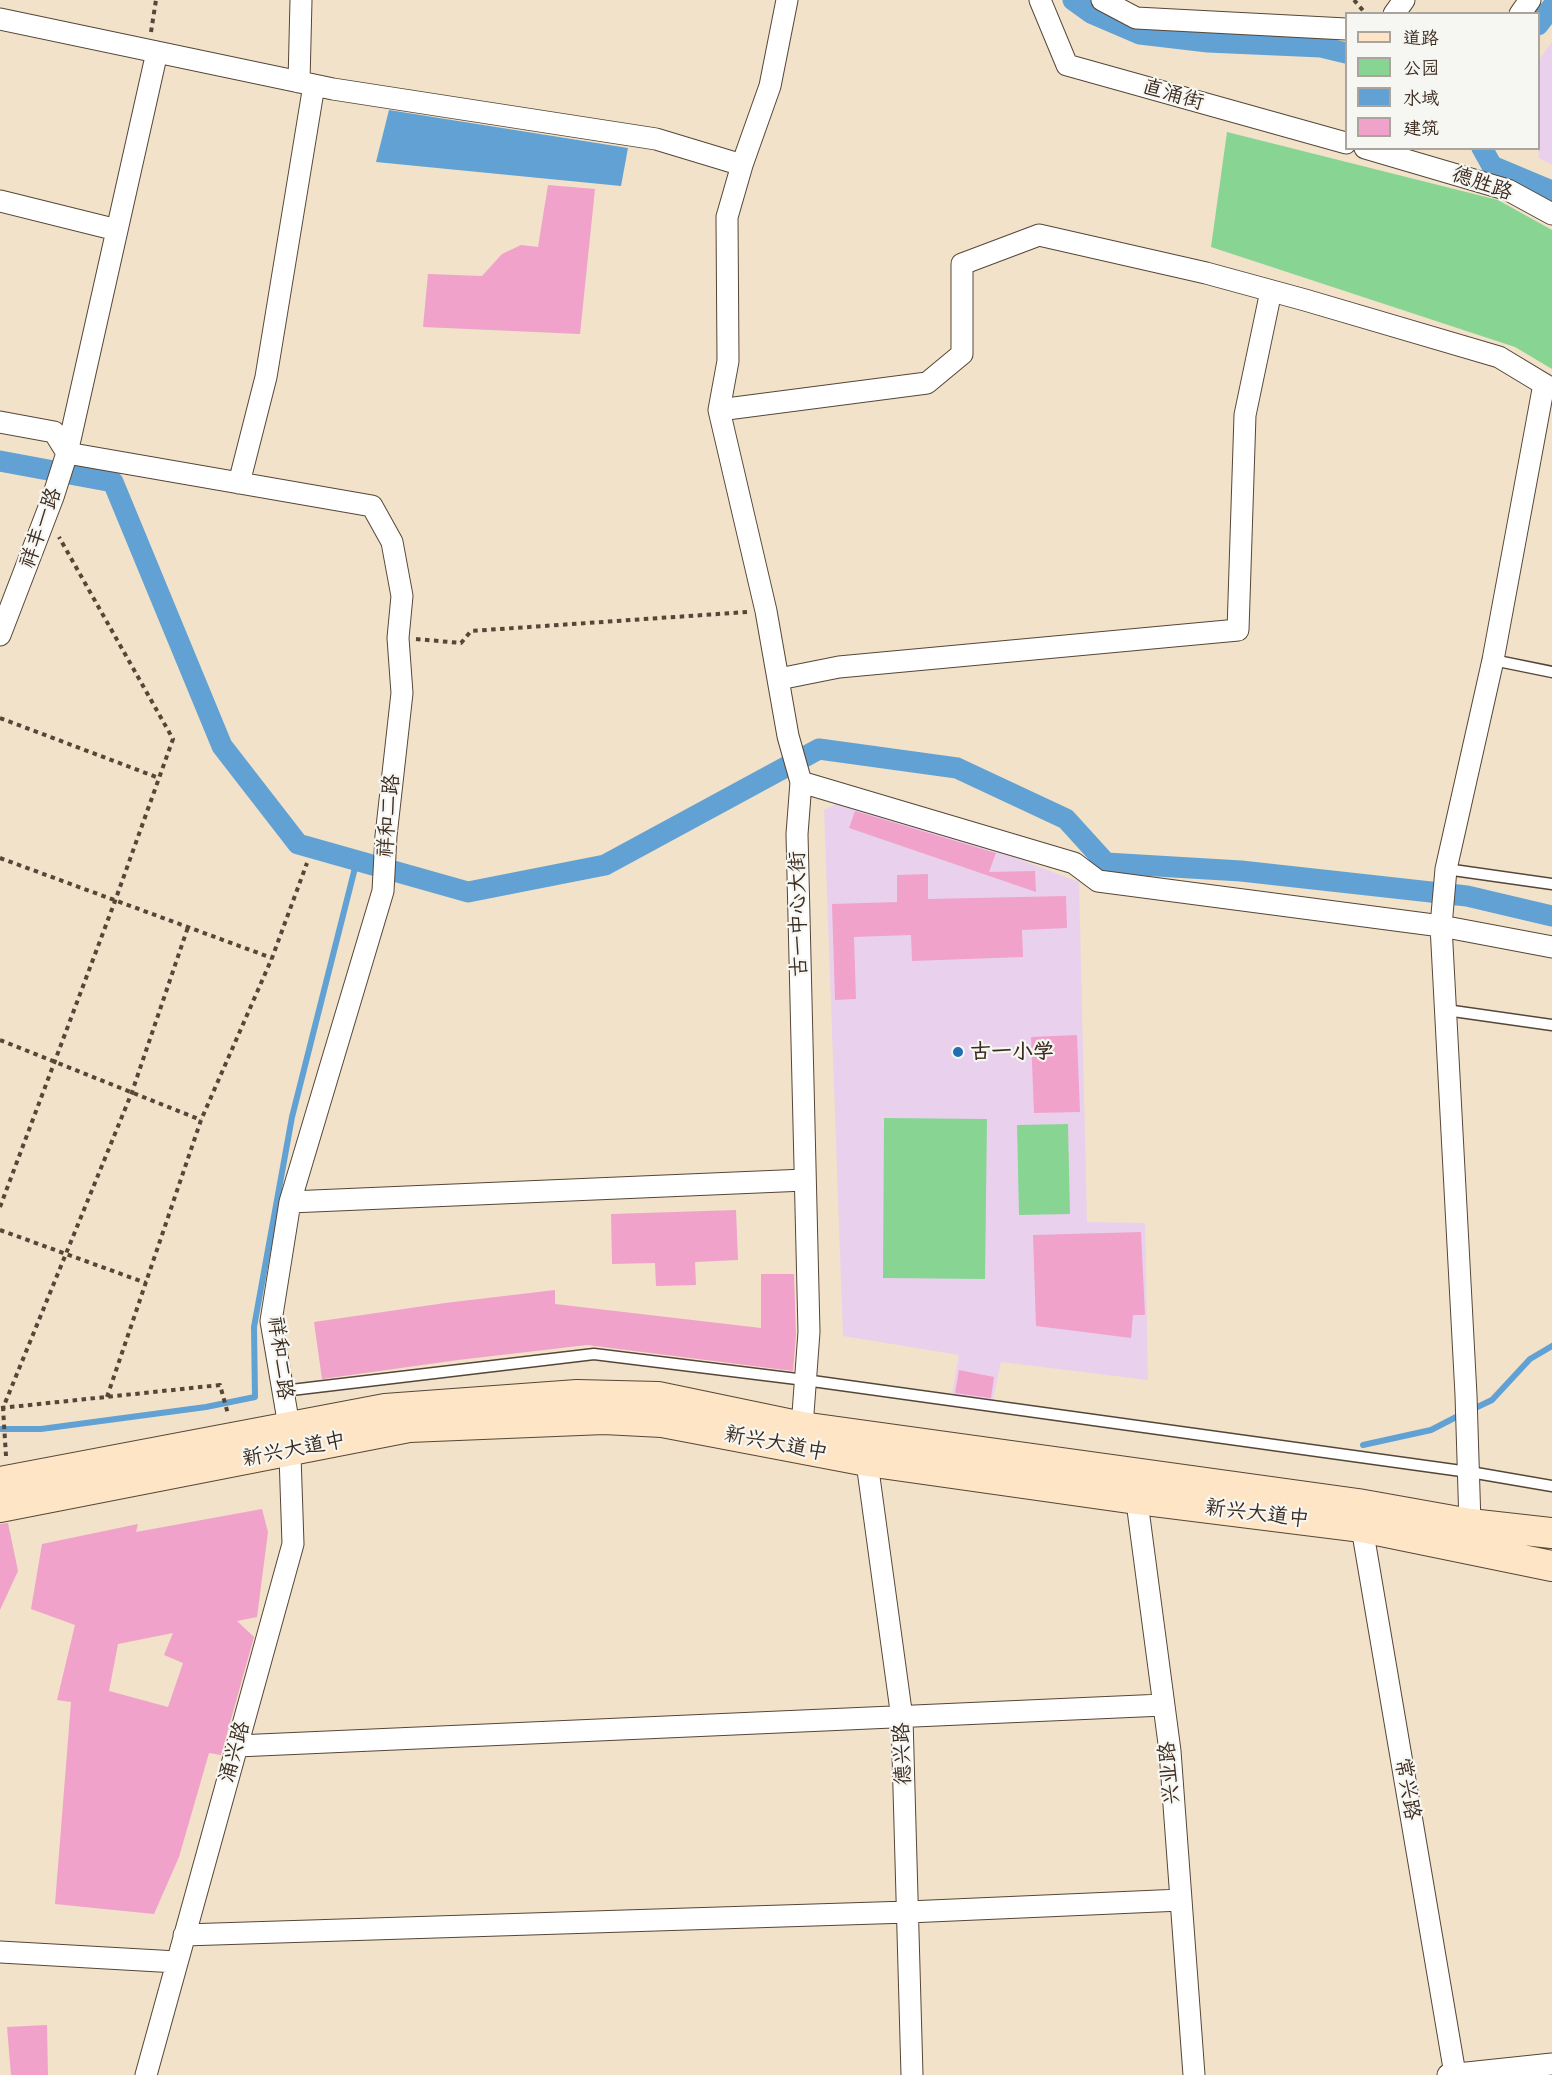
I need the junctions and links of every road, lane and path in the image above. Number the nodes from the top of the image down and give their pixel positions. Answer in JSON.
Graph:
{"nodes":[{"id":1,"x":156,"y":0,"type":"edge"},
{"id":2,"x":301,"y":0,"type":"edge"},
{"id":3,"x":787,"y":0,"type":"edge"},
{"id":4,"x":1040,"y":0,"type":"edge"},
{"id":5,"x":1102,"y":0,"type":"edge"},
{"id":6,"x":1354,"y":0,"type":"edge"},
{"id":7,"x":1364,"y":12,"type":"edge"},
{"id":8,"x":0,"y":19,"type":"edge"},
{"id":9,"x":1345,"y":29,"type":"edge"},
{"id":10,"x":152,"y":51,"type":"junction"},
{"id":11,"x":307,"y":84,"type":"junction"},
{"id":12,"x":1345,"y":142,"type":"edge"},
{"id":13,"x":1380,"y":150,"type":"edge"},
{"id":14,"x":1416,"y":155,"type":"edge"},
{"id":15,"x":742,"y":165,"type":"junction"},
{"id":16,"x":0,"y":201,"type":"edge"},
{"id":17,"x":1552,"y":214,"type":"edge"},
{"id":18,"x":117,"y":230,"type":"junction"},
{"id":19,"x":1271,"y":291,"type":"junction"},
{"id":20,"x":1548,"y":387,"type":"edge"},
{"id":21,"x":719,"y":410,"type":"junction"},
{"id":22,"x":0,"y":422,"type":"edge"},
{"id":23,"x":67,"y":453,"type":"junction"},
{"id":24,"x":239,"y":483,"type":"junction"},
{"id":25,"x":50,"y":506,"type":"junction"},
{"id":26,"x":766,"y":611,"type":"junction"},
{"id":27,"x":0,"y":635,"type":"edge"},
{"id":28,"x":398,"y":638,"type":"junction"},
{"id":29,"x":1493,"y":660,"type":"junction"},
{"id":30,"x":1552,"y":672,"type":"edge"},
{"id":31,"x":779,"y":679,"type":"junction"},
{"id":32,"x":0,"y":718,"type":"edge"},
{"id":33,"x":160,"y":778,"type":"junction"},
{"id":34,"x":801,"y":782,"type":"junction"},
{"id":35,"x":0,"y":858,"type":"edge"},
{"id":36,"x":307,"y":863,"type":"dead end"},
{"id":37,"x":1446,"y":869,"type":"junction"},
{"id":38,"x":1552,"y":884,"type":"edge"},
{"id":39,"x":115,"y":901,"type":"junction"},
{"id":40,"x":1441,"y":926,"type":"junction"},
{"id":41,"x":188,"y":927,"type":"junction"},
{"id":42,"x":1552,"y":947,"type":"edge"},
{"id":43,"x":272,"y":958,"type":"junction"},
{"id":44,"x":1446,"y":1010,"type":"junction"},
{"id":45,"x":1552,"y":1025,"type":"edge"},
{"id":46,"x":0,"y":1040,"type":"edge"},
{"id":47,"x":54,"y":1061,"type":"junction"},
{"id":48,"x":132,"y":1092,"type":"junction"},
{"id":49,"x":201,"y":1120,"type":"junction"},
{"id":50,"x":805,"y":1180,"type":"junction"},
{"id":51,"x":290,"y":1202,"type":"junction"},
{"id":52,"x":0,"y":1207,"type":"edge"},
{"id":53,"x":0,"y":1230,"type":"edge"},
{"id":54,"x":66,"y":1253,"type":"junction"},
{"id":55,"x":146,"y":1283,"type":"junction"},
{"id":56,"x":805,"y":1380,"type":"junction"},
{"id":57,"x":283,"y":1391,"type":"junction"},
{"id":58,"x":107,"y":1397,"type":"junction"},
{"id":59,"x":1,"y":1408,"type":"edge"},
{"id":60,"x":802,"y":1427,"type":"junction"},
{"id":61,"x":234,"y":1436,"type":"junction"},
{"id":62,"x":290,"y":1438,"type":"junction"},
{"id":63,"x":865,"y":1448,"type":"junction"},
{"id":64,"x":1468,"y":1472,"type":"junction"},
{"id":65,"x":1135,"y":1485,"type":"junction"},
{"id":66,"x":1552,"y":1486,"type":"edge"},
{"id":67,"x":2,"y":1487,"type":"edge"},
{"id":68,"x":1360,"y":1516,"type":"junction"},
{"id":69,"x":1470,"y":1524,"type":"junction"},
{"id":70,"x":1552,"y":1533,"type":"edge"},
{"id":71,"x":1552,"y":1566,"type":"edge"},
{"id":72,"x":1163,"y":1705,"type":"junction"},
{"id":73,"x":902,"y":1718,"type":"junction"},
{"id":74,"x":237,"y":1746,"type":"junction"},
{"id":75,"x":1181,"y":1900,"type":"junction"},
{"id":76,"x":908,"y":1912,"type":"junction"},
{"id":77,"x":184,"y":1935,"type":"junction"},
{"id":78,"x":0,"y":1952,"type":"edge"},
{"id":79,"x":177,"y":1962,"type":"junction"},
{"id":80,"x":1552,"y":2064,"type":"edge"},
{"id":81,"x":1455,"y":2074,"type":"edge"},
{"id":82,"x":146,"y":2075,"type":"edge"},
{"id":83,"x":912,"y":2075,"type":"edge"},
{"id":84,"x":1194,"y":2075,"type":"edge"},
{"id":85,"x":1448,"y":2075,"type":"edge"}],
"edges":[{"from":1,"to":10,"type":"path"},
{"from":2,"to":11,"type":"street"},
{"from":3,"to":15,"type":"street"},
{"from":4,"to":12,"type":"street","name":"直涌街"},
{"from":5,"to":9,"type":"street"},
{"from":6,"to":7,"type":"path"},
{"from":8,"to":10,"type":"street"},
{"from":10,"to":11,"type":"street"},
{"from":10,"to":18,"type":"street","name":"祥丰一路"},
{"from":11,"to":15,"type":"street"},
{"from":11,"to":24,"type":"street"},
{"from":13,"to":14,"type":"street"},
{"from":14,"to":17,"type":"street","name":"德胜路"},
{"from":15,"to":21,"type":"street"},
{"from":16,"to":18,"type":"street"},
{"from":18,"to":23,"type":"street","name":"祥丰一路"},
{"from":19,"to":20,"type":"street"},
{"from":19,"to":21,"type":"street"},
{"from":19,"to":31,"type":"street"},
{"from":20,"to":29,"type":"street"},
{"from":21,"to":26,"type":"street","name":"古一中心大街"},
{"from":22,"to":23,"type":"street"},
{"from":23,"to":24,"type":"street","name":"祥和二路"},
{"from":23,"to":25,"type":"street","name":"祥丰一路"},
{"from":24,"to":28,"type":"street","name":"祥和二路"},
{"from":25,"to":27,"type":"street","name":"祥丰一路"},
{"from":25,"to":33,"type":"path"},
{"from":26,"to":28,"type":"path"},
{"from":26,"to":31,"type":"street","name":"古一中心大街"},
{"from":28,"to":51,"type":"street","name":"祥和二路"},
{"from":29,"to":30,"type":"lane"},
{"from":29,"to":37,"type":"street"},
{"from":31,"to":34,"type":"street","name":"古一中心大街"},
{"from":32,"to":33,"type":"path"},
{"from":33,"to":39,"type":"path"},
{"from":34,"to":40,"type":"street"},
{"from":34,"to":50,"type":"street","name":"古一中心大街"},
{"from":35,"to":39,"type":"path"},
{"from":36,"to":43,"type":"path"},
{"from":37,"to":38,"type":"lane"},
{"from":37,"to":40,"type":"street"},
{"from":39,"to":41,"type":"path"},
{"from":39,"to":47,"type":"path"},
{"from":40,"to":42,"type":"street"},
{"from":40,"to":44,"type":"street"},
{"from":41,"to":43,"type":"path"},
{"from":41,"to":48,"type":"path"},
{"from":43,"to":49,"type":"path"},
{"from":44,"to":45,"type":"lane"},
{"from":44,"to":64,"type":"street"},
{"from":46,"to":47,"type":"path"},
{"from":47,"to":48,"type":"path"},
{"from":47,"to":52,"type":"path"},
{"from":48,"to":49,"type":"path"},
{"from":48,"to":54,"type":"path"},
{"from":49,"to":55,"type":"path"},
{"from":50,"to":51,"type":"street"},
{"from":50,"to":56,"type":"street","name":"古一中心大街"},
{"from":51,"to":57,"type":"street","name":"祥和二路"},
{"from":53,"to":54,"type":"path"},
{"from":54,"to":55,"type":"path"},
{"from":54,"to":59,"type":"path"},
{"from":55,"to":58,"type":"path"},
{"from":56,"to":57,"type":"lane"},
{"from":56,"to":60,"type":"street","name":"古一中心大街"},
{"from":56,"to":64,"type":"lane"},
{"from":57,"to":62,"type":"street","name":"祥和二路"},
{"from":58,"to":59,"type":"path"},
{"from":58,"to":61,"type":"path"},
{"from":59,"to":67,"type":"path"},
{"from":60,"to":62,"type":"main road","name":"新兴大道中"},
{"from":60,"to":63,"type":"main road","name":"新兴大道中"},
{"from":61,"to":62,"type":"main road","name":"新兴大道中"},
{"from":61,"to":67,"type":"main road","name":"新兴大道中"},
{"from":62,"to":63,"type":"main road","name":"新兴大道中"},
{"from":62,"to":67,"type":"main road","name":"新兴大道中"},
{"from":62,"to":74,"type":"street","name":"涌兴路"},
{"from":63,"to":65,"type":"main road","name":"新兴大道中"},
{"from":63,"to":73,"type":"street","name":"德兴路"},
{"from":64,"to":66,"type":"lane"},
{"from":64,"to":69,"type":"street"},
{"from":65,"to":68,"type":"main road","name":"新兴大道中"},
{"from":65,"to":72,"type":"street","name":"兴业路"},
{"from":68,"to":69,"type":"main road","name":"新兴大道中"},
{"from":68,"to":71,"type":"main road","name":"新兴大道中"},
{"from":68,"to":81,"type":"street","name":"常兴路"},
{"from":69,"to":70,"type":"main road","name":"新兴大道中"},
{"from":72,"to":73,"type":"street"},
{"from":72,"to":75,"type":"street","name":"兴业路"},
{"from":73,"to":74,"type":"street"},
{"from":73,"to":76,"type":"street","name":"德兴路"},
{"from":74,"to":77,"type":"street","name":"涌兴路"},
{"from":75,"to":76,"type":"street"},
{"from":75,"to":84,"type":"street","name":"兴业路"},
{"from":76,"to":77,"type":"street"},
{"from":76,"to":83,"type":"street","name":"德兴路"},
{"from":77,"to":79,"type":"street","name":"涌兴路"},
{"from":78,"to":79,"type":"street"},
{"from":79,"to":82,"type":"street","name":"涌兴路"},
{"from":80,"to":81,"type":"street"},
{"from":81,"to":85,"type":"street"}]}
